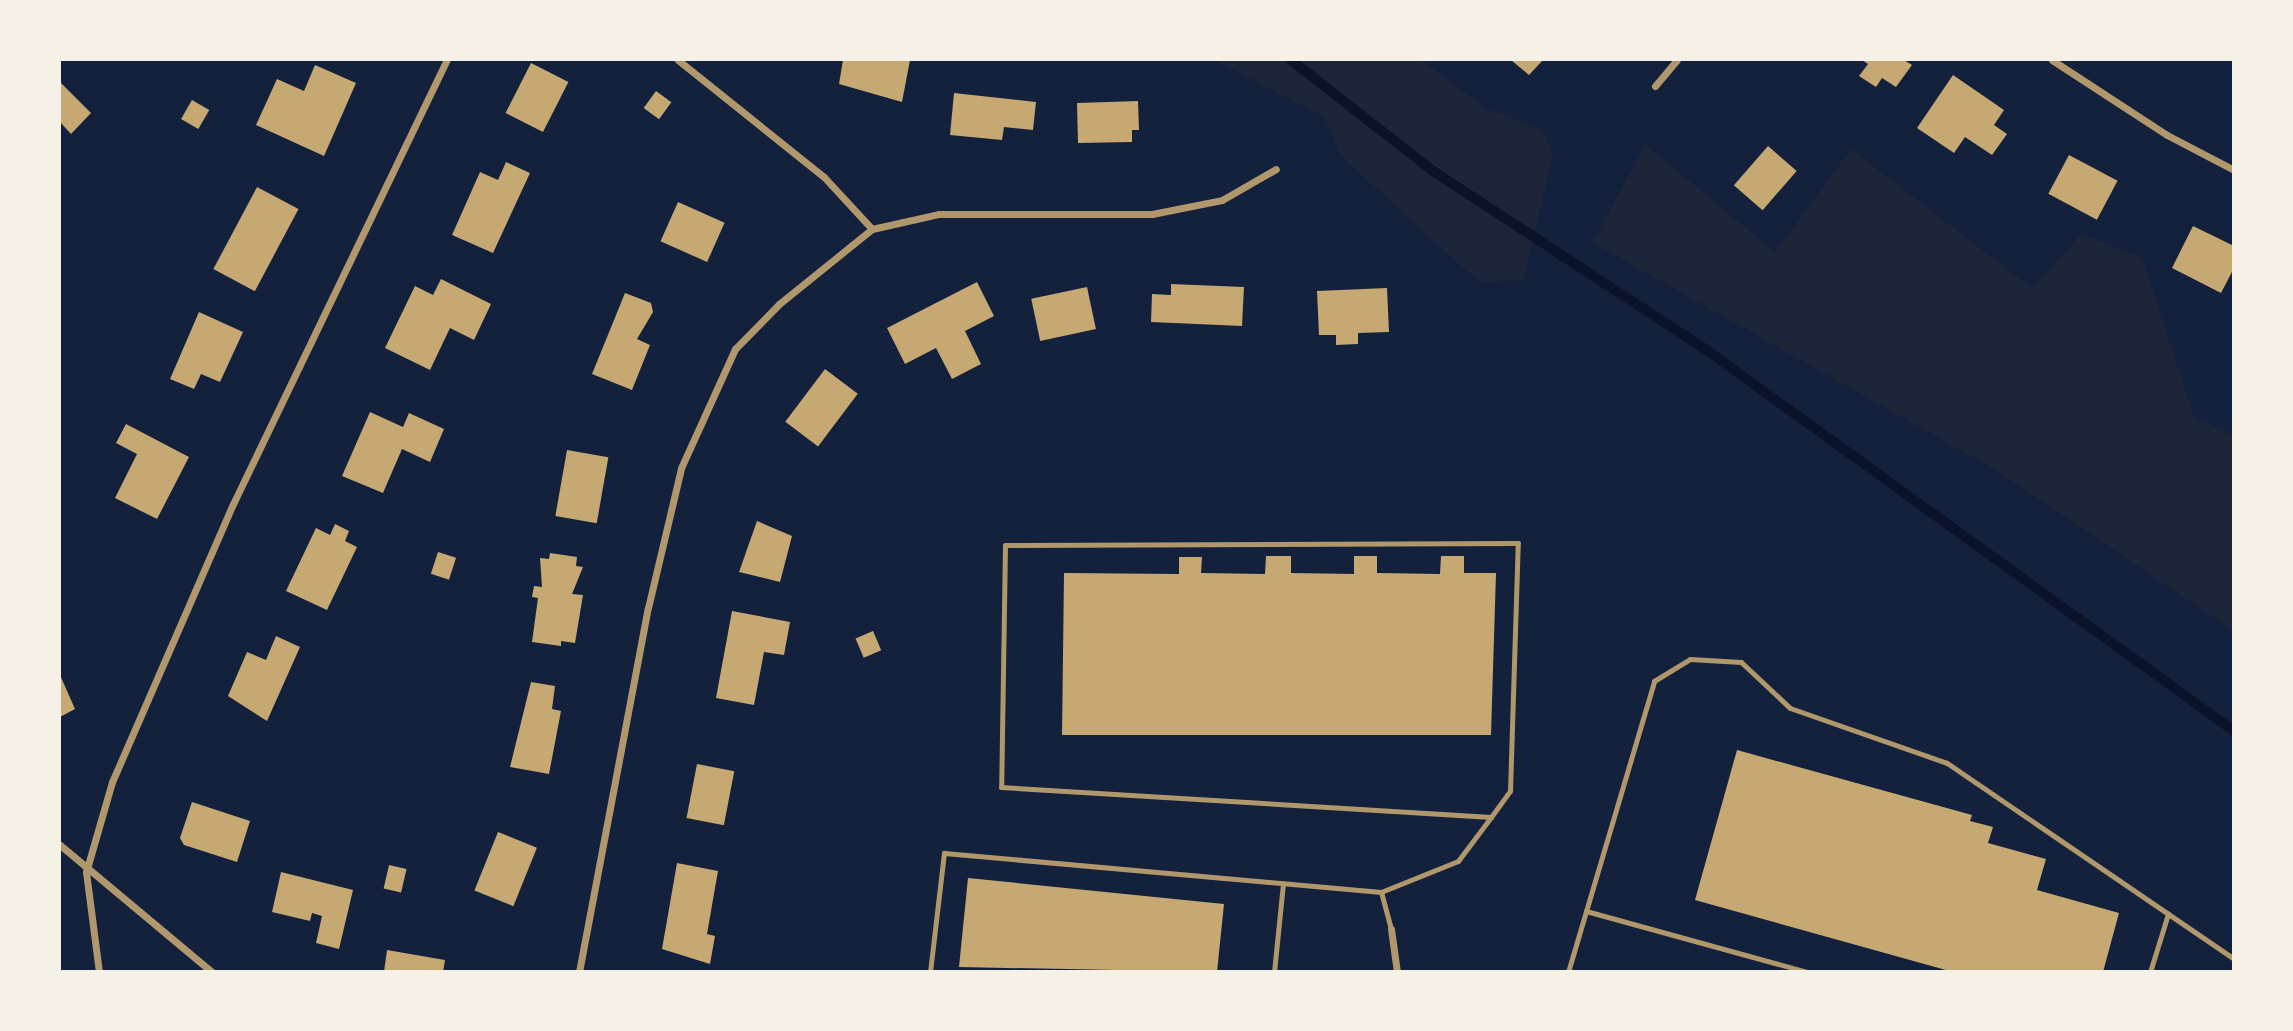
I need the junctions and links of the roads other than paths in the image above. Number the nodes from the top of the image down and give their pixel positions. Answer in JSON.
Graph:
{"nodes":[{"id":1,"x":447,"y":60,"type":"edge"},
{"id":2,"x":678,"y":60,"type":"edge"},
{"id":3,"x":1677,"y":60,"type":"edge"},
{"id":4,"x":2052,"y":60,"type":"edge"},
{"id":5,"x":1656,"y":86,"type":"dead end"},
{"id":6,"x":1276,"y":169,"type":"dead end"},
{"id":7,"x":2234,"y":170,"type":"edge"},
{"id":8,"x":872,"y":229,"type":"junction"},
{"id":9,"x":1491,"y":817,"type":"junction"},
{"id":10,"x":60,"y":845,"type":"edge"},
{"id":11,"x":86,"y":872,"type":"junction"},
{"id":12,"x":1283,"y":883,"type":"junction"},
{"id":13,"x":1381,"y":892,"type":"junction"},
{"id":14,"x":1586,"y":911,"type":"junction"},
{"id":15,"x":2168,"y":914,"type":"junction"},
{"id":16,"x":1391,"y":929,"type":"joint"},
{"id":17,"x":2234,"y":959,"type":"edge"},
{"id":18,"x":99,"y":971,"type":"edge"},
{"id":19,"x":212,"y":971,"type":"edge"},
{"id":20,"x":579,"y":971,"type":"edge"},
{"id":21,"x":930,"y":971,"type":"edge"},
{"id":22,"x":1274,"y":971,"type":"edge"},
{"id":23,"x":1397,"y":971,"type":"edge"},
{"id":24,"x":1568,"y":971,"type":"edge"},
{"id":25,"x":1807,"y":971,"type":"edge"},
{"id":26,"x":2150,"y":971,"type":"edge"}],
"edges":[{"from":1,"to":11,"type":"street"},
{"from":2,"to":8,"type":"street"},
{"from":3,"to":5,"type":"street"},
{"from":4,"to":7,"type":"street"},
{"from":6,"to":8,"type":"street"},
{"from":8,"to":20,"type":"street"},
{"from":9,"to":9,"type":"lane"},
{"from":9,"to":13,"type":"lane"},
{"from":10,"to":11,"type":"street"},
{"from":11,"to":18,"type":"street"},
{"from":11,"to":19,"type":"street"},
{"from":12,"to":13,"type":"lane"},
{"from":12,"to":21,"type":"lane"},
{"from":12,"to":22,"type":"lane"},
{"from":13,"to":16,"type":"lane"},
{"from":14,"to":15,"type":"lane"},
{"from":14,"to":24,"type":"lane"},
{"from":14,"to":25,"type":"lane"},
{"from":15,"to":17,"type":"lane"},
{"from":15,"to":26,"type":"lane"},
{"from":16,"to":23,"type":"street"}]}
